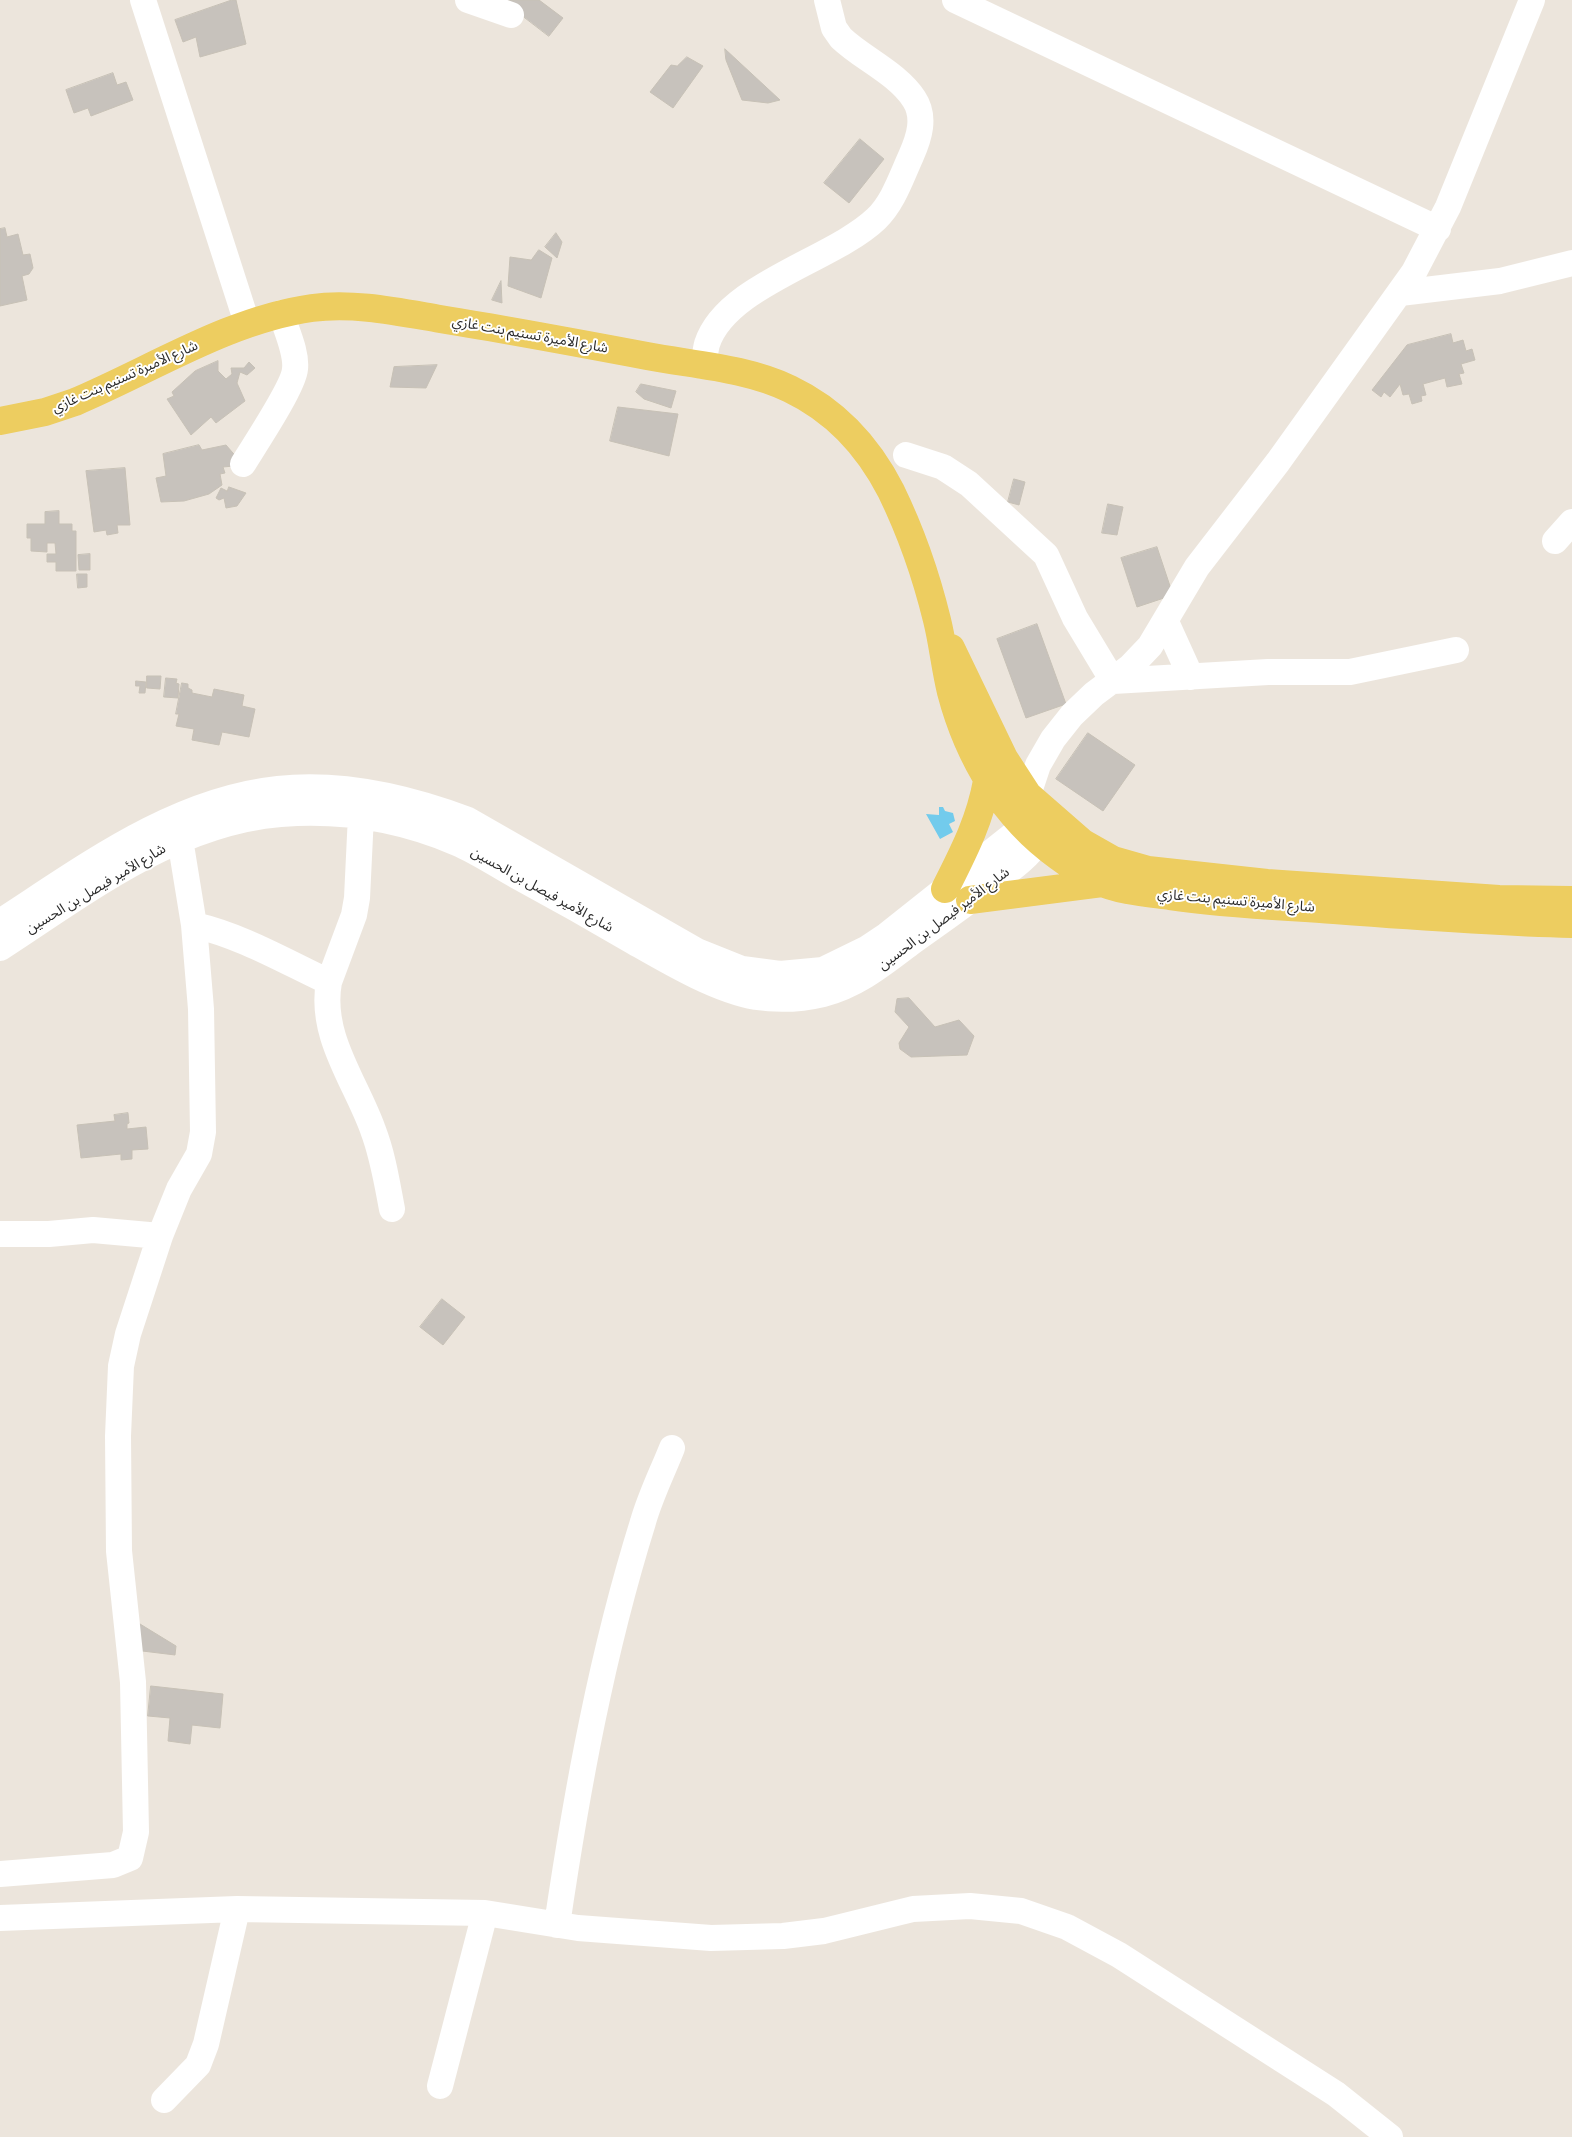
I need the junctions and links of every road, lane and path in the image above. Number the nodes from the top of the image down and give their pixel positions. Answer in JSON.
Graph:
{"nodes":[{"id":1,"x":143,"y":0,"type":"edge"},
{"id":2,"x":468,"y":0,"type":"edge"},
{"id":3,"x":827,"y":0,"type":"edge"},
{"id":4,"x":955,"y":0,"type":"edge"},
{"id":5,"x":1532,"y":0,"type":"edge"},
{"id":6,"x":511,"y":14,"type":"dead end"},
{"id":7,"x":1438,"y":229,"type":"junction"},
{"id":8,"x":1572,"y":263,"type":"edge"},
{"id":9,"x":1400,"y":293,"type":"junction"},
{"id":10,"x":281,"y":313,"type":"junction"},
{"id":11,"x":247,"y":323,"type":"junction"},
{"id":12,"x":704,"y":366,"type":"junction"},
{"id":13,"x":0,"y":421,"type":"edge"},
{"id":14,"x":906,"y":455,"type":"dead end"},
{"id":15,"x":243,"y":464,"type":"dead end"},
{"id":16,"x":1166,"y":622,"type":"junction"},
{"id":17,"x":938,"y":623,"type":"junction"},
{"id":18,"x":1456,"y":650,"type":"dead end"},
{"id":19,"x":1191,"y":676,"type":"junction"},
{"id":20,"x":1113,"y":681,"type":"junction"},
{"id":21,"x":987,"y":782,"type":"junction"},
{"id":22,"x":1028,"y":795,"type":"junction"},
{"id":23,"x":361,"y":815,"type":"junction"},
{"id":24,"x":1042,"y":830,"type":"junction"},
{"id":25,"x":180,"y":840,"type":"junction"},
{"id":26,"x":1102,"y":883,"type":"junction"},
{"id":27,"x":945,"y":889,"type":"junction"},
{"id":28,"x":970,"y":900,"type":"junction"},
{"id":29,"x":1572,"y":900,"type":"edge"},
{"id":30,"x":0,"y":922,"type":"edge"},
{"id":31,"x":1572,"y":924,"type":"edge"},
{"id":32,"x":194,"y":925,"type":"junction"},
{"id":33,"x":0,"y":948,"type":"edge"},
{"id":34,"x":329,"y":982,"type":"junction"},
{"id":35,"x":392,"y":1209,"type":"dead end"},
{"id":36,"x":0,"y":1234,"type":"edge"},
{"id":37,"x":160,"y":1236,"type":"junction"},
{"id":38,"x":672,"y":1448,"type":"dead end"},
{"id":39,"x":0,"y":1874,"type":"edge"},
{"id":40,"x":238,"y":1909,"type":"junction"},
{"id":41,"x":485,"y":1913,"type":"junction"},
{"id":42,"x":0,"y":1918,"type":"edge"},
{"id":43,"x":557,"y":1925,"type":"junction"},
{"id":44,"x":440,"y":2086,"type":"dead end"},
{"id":45,"x":164,"y":2100,"type":"dead end"},
{"id":46,"x":1390,"y":2137,"type":"edge"}],
"edges":[{"from":1,"to":11,"type":"street"},
{"from":2,"to":6,"type":"street"},
{"from":3,"to":12,"type":"street"},
{"from":4,"to":7,"type":"street"},
{"from":5,"to":7,"type":"street"},
{"from":7,"to":9,"type":"street"},
{"from":8,"to":9,"type":"street"},
{"from":9,"to":16,"type":"street"},
{"from":10,"to":11,"type":"main road","name":"شارع الأميرة تسنيم بنت غازي"},
{"from":10,"to":12,"type":"main road","name":"شارع الأميرة تسنيم بنت غازي"},
{"from":10,"to":15,"type":"street"},
{"from":11,"to":13,"type":"main road","name":"شارع الأميرة تسنيم بنت غازي"},
{"from":12,"to":17,"type":"main road","name":"شارع الأميرة تسنيم بنت غازي"},
{"from":14,"to":20,"type":"street"},
{"from":16,"to":19,"type":"street"},
{"from":16,"to":20,"type":"street"},
{"from":17,"to":21,"type":"main road","name":"شارع الأميرة تسنيم بنت غازي"},
{"from":17,"to":22,"type":"main road","name":"شارع الأميرة تسنيم بنت غازي"},
{"from":18,"to":19,"type":"street"},
{"from":19,"to":20,"type":"street"},
{"from":20,"to":22,"type":"street"},
{"from":21,"to":24,"type":"main road","name":"شارع الأميرة تسنيم بنت غازي"},
{"from":21,"to":27,"type":"main road"},
{"from":22,"to":24,"type":"main road","name":"شارع الأميرة تسنيم بنت غازي"},
{"from":23,"to":25,"type":"street","name":"شارع الأمير فيصل بن الحسين"},
{"from":23,"to":28,"type":"street","name":"شارع الأمير فيصل بن الحسين"},
{"from":23,"to":34,"type":"street"},
{"from":24,"to":26,"type":"main road","name":"شارع الأميرة تسنيم بنت غازي"},
{"from":24,"to":27,"type":"street","name":"شارع الأمير فيصل بن الحسين"},
{"from":24,"to":28,"type":"street","name":"شارع الأمير فيصل بن الحسين"},
{"from":24,"to":29,"type":"main road","name":"شارع الأميرة تسنيم بنت غازي"},
{"from":25,"to":32,"type":"street"},
{"from":25,"to":33,"type":"street","name":"شارع الأمير فيصل بن الحسين"},
{"from":26,"to":28,"type":"main road"},
{"from":26,"to":31,"type":"main road","name":"شارع الأميرة تسنيم بنت غازي"},
{"from":27,"to":30,"type":"street","name":"شارع الأمير فيصل بن الحسين"},
{"from":32,"to":34,"type":"street"},
{"from":32,"to":37,"type":"street"},
{"from":34,"to":35,"type":"street"},
{"from":36,"to":37,"type":"street"},
{"from":37,"to":39,"type":"street"},
{"from":38,"to":43,"type":"street"},
{"from":40,"to":41,"type":"street"},
{"from":40,"to":42,"type":"street"},
{"from":40,"to":45,"type":"street"},
{"from":41,"to":43,"type":"street"},
{"from":41,"to":44,"type":"street"},
{"from":43,"to":46,"type":"street"}]}
